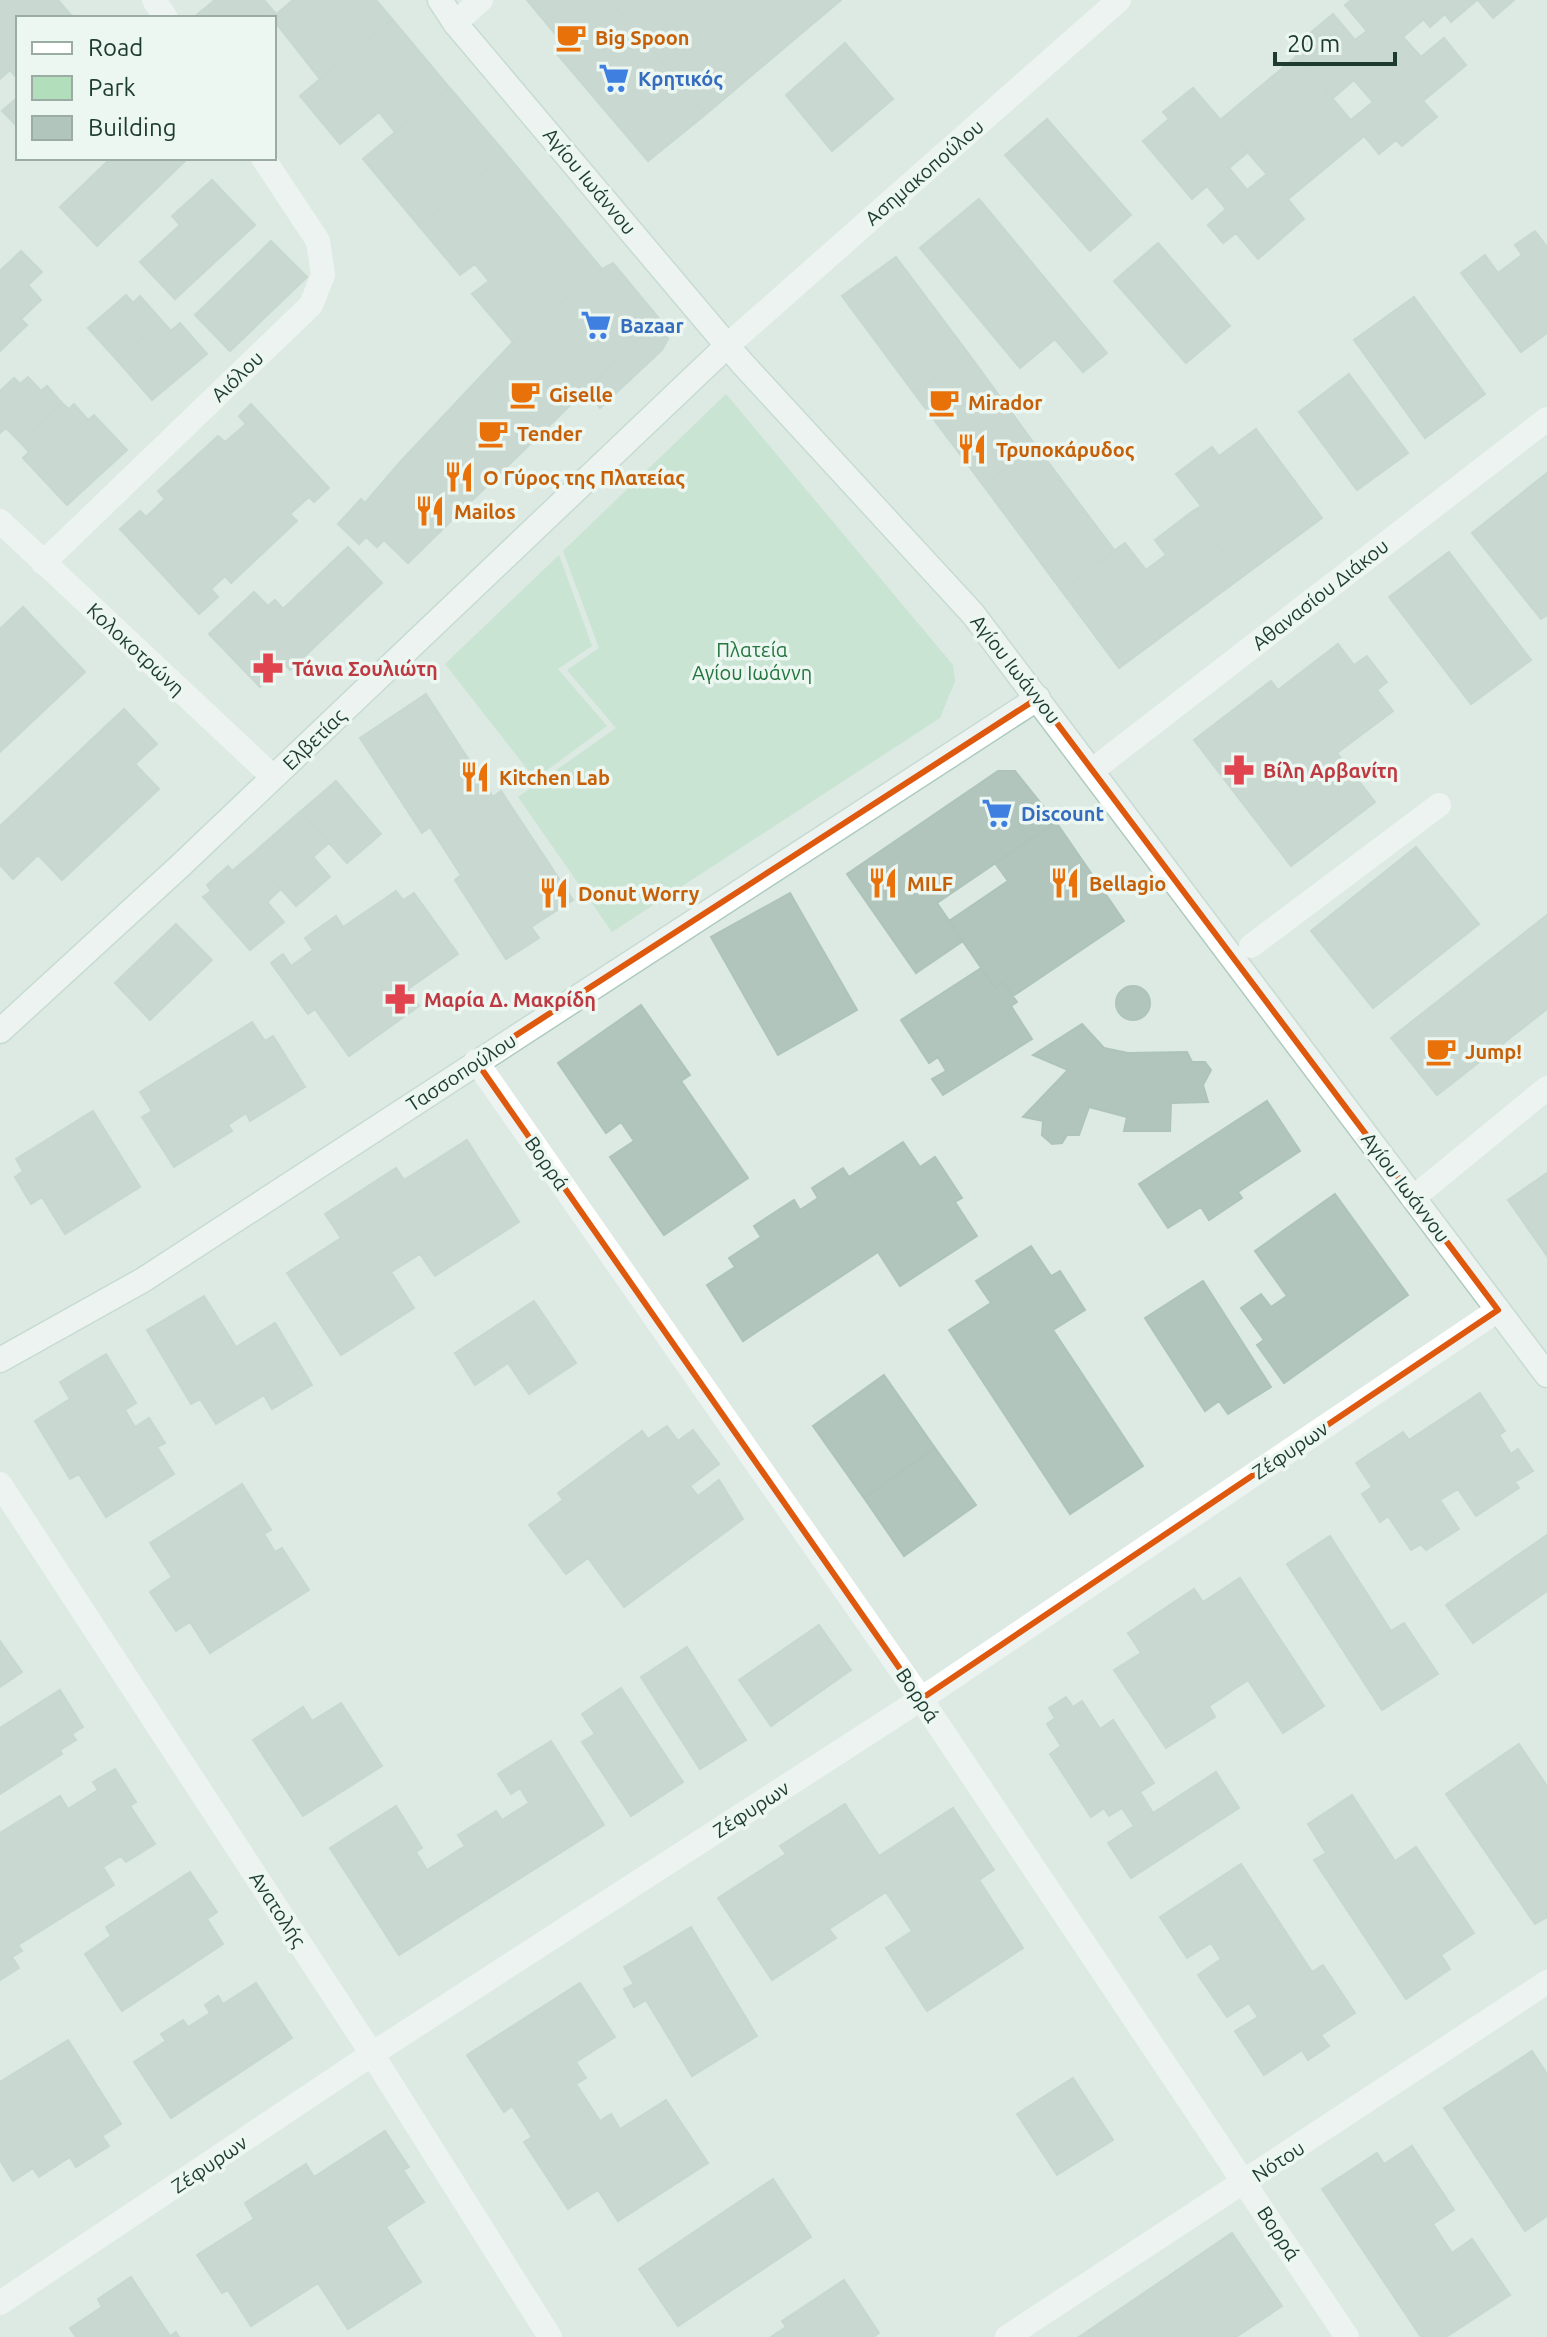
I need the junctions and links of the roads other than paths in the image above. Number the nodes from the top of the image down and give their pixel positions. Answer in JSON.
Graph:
{"nodes":[{"id":1,"x":440,"y":0,"type":"edge"},
{"id":2,"x":481,"y":0,"type":"edge"},
{"id":3,"x":1119,"y":0,"type":"edge"},
{"id":4,"x":455,"y":23,"type":"junction"},
{"id":5,"x":264,"y":160,"type":"edge"},
{"id":6,"x":729,"y":344,"type":"junction"},
{"id":7,"x":1547,"y":419,"type":"edge"},
{"id":8,"x":0,"y":521,"type":"edge"},
{"id":9,"x":43,"y":563,"type":"junction"},
{"id":10,"x":1038,"y":698,"type":"junction"},
{"id":11,"x":1094,"y":769,"type":"junction"},
{"id":12,"x":273,"y":777,"type":"junction"},
{"id":13,"x":1439,"y":805,"type":"dead end"},
{"id":14,"x":1251,"y":946,"type":"dead end"},
{"id":15,"x":0,"y":1031,"type":"edge"},
{"id":16,"x":476,"y":1061,"type":"junction"},
{"id":17,"x":1547,"y":1088,"type":"edge"},
{"id":18,"x":1413,"y":1198,"type":"junction"},
{"id":19,"x":1498,"y":1310,"type":"junction"},
{"id":20,"x":0,"y":1360,"type":"edge"},
{"id":21,"x":1547,"y":1375,"type":"edge"},
{"id":22,"x":0,"y":1484,"type":"edge"},
{"id":23,"x":921,"y":1699,"type":"junction"},
{"id":24,"x":1547,"y":1982,"type":"edge"},
{"id":25,"x":372,"y":2054,"type":"junction"},
{"id":26,"x":1245,"y":2182,"type":"junction"},
{"id":27,"x":0,"y":2303,"type":"edge"},
{"id":28,"x":550,"y":2337,"type":"edge"},
{"id":29,"x":1007,"y":2337,"type":"edge"},
{"id":30,"x":1347,"y":2337,"type":"edge"}],
"edges":[{"from":1,"to":4,"type":"street","name":"Αγίου Ιωάννου"},
{"from":2,"to":4,"type":"street"},
{"from":3,"to":6,"type":"street","name":"Ασημακοπούλου"},
{"from":4,"to":6,"type":"street","name":"Αγίου Ιωάννου"},
{"from":5,"to":9,"type":"street","name":"Αιόλου"},
{"from":6,"to":10,"type":"street","name":"Αγίου Ιωάννου"},
{"from":6,"to":12,"type":"street","name":"Ελβετίας"},
{"from":7,"to":11,"type":"street","name":"Αθανασίου Διάκου"},
{"from":8,"to":9,"type":"street","name":"Κολοκοτρώνη"},
{"from":9,"to":12,"type":"street","name":"Κολοκοτρώνη"},
{"from":10,"to":11,"type":"street","name":"Αγίου Ιωάννου"},
{"from":10,"to":16,"type":"street","name":"Τασσοπούλου"},
{"from":11,"to":18,"type":"street","name":"Αγίου Ιωάννου"},
{"from":12,"to":15,"type":"street","name":"Ελβετίας"},
{"from":13,"to":14,"type":"street"},
{"from":16,"to":20,"type":"street","name":"Τασσοπούλου"},
{"from":16,"to":23,"type":"street","name":"Βορρά"},
{"from":17,"to":18,"type":"street"},
{"from":18,"to":19,"type":"street","name":"Αγίου Ιωάννου"},
{"from":19,"to":21,"type":"street","name":"Αγίου Ιωάννου"},
{"from":19,"to":23,"type":"street","name":"Ζέφυρων"},
{"from":22,"to":25,"type":"street","name":"Ανατολής"},
{"from":23,"to":25,"type":"street","name":"Ζέφυρων"},
{"from":23,"to":26,"type":"street","name":"Βορρά"},
{"from":24,"to":26,"type":"street","name":"Νότου"},
{"from":25,"to":27,"type":"street","name":"Ζέφυρων"},
{"from":25,"to":28,"type":"street","name":"Ανατολής"},
{"from":26,"to":29,"type":"street","name":"Νότου"},
{"from":26,"to":30,"type":"street","name":"Βορρά"}]}
